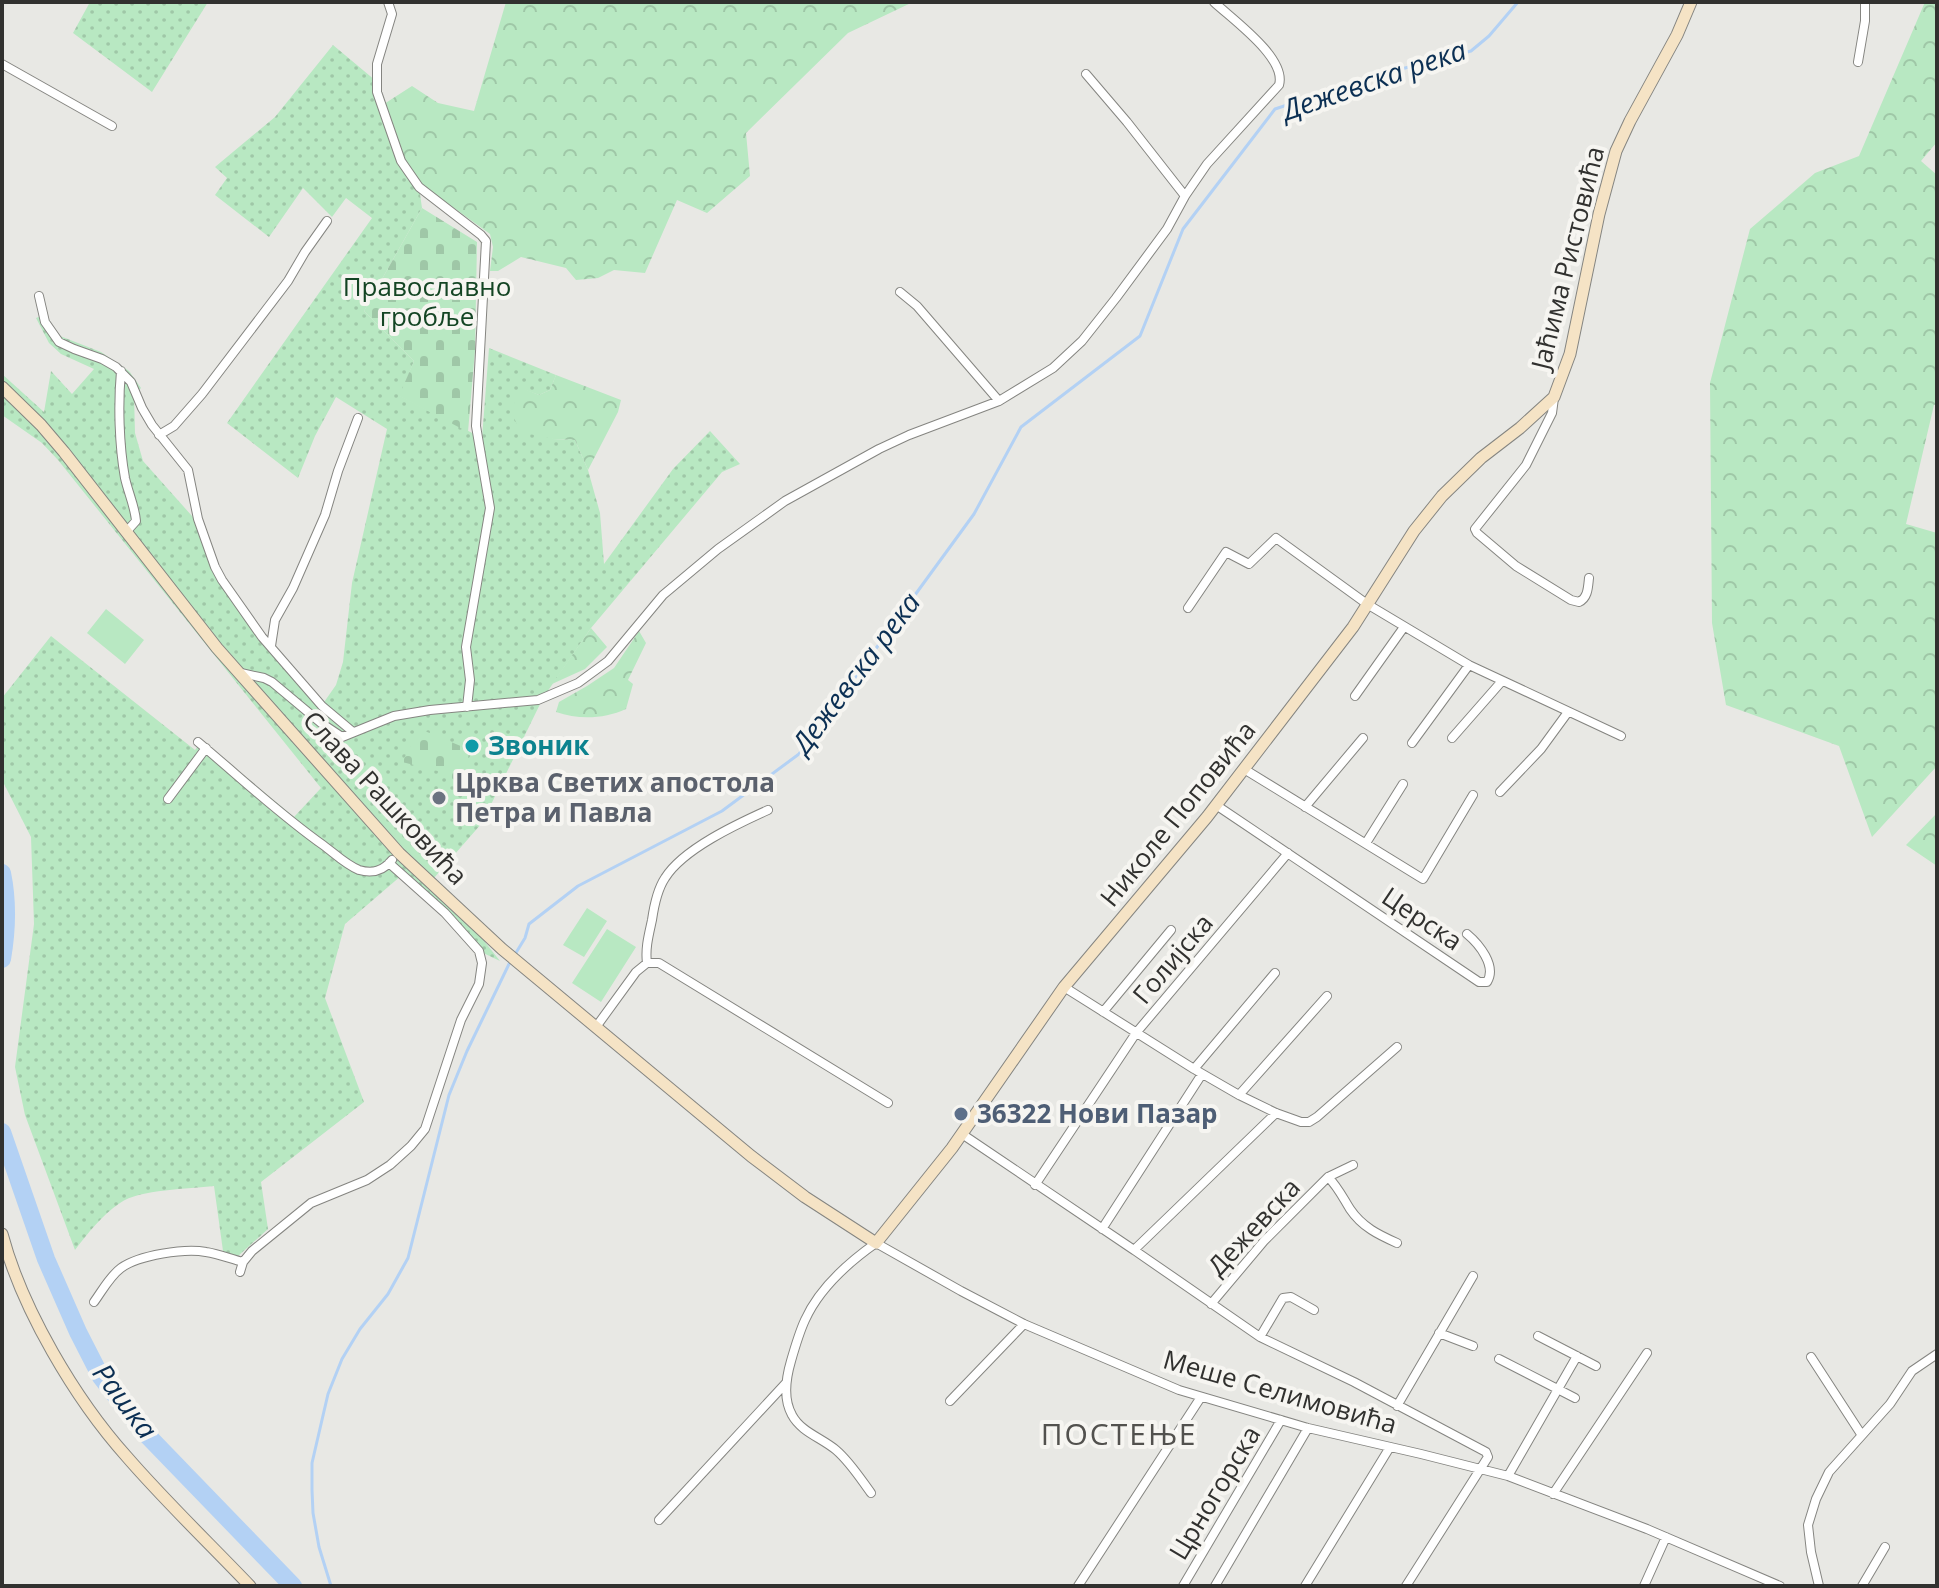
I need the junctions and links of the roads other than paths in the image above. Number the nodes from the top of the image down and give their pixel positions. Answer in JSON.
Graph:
{"nodes":[{"id":1,"x":388,"y":2,"type":"edge"},
{"id":2,"x":1214,"y":2,"type":"edge"},
{"id":3,"x":1691,"y":2,"type":"edge"},
{"id":4,"x":1865,"y":2,"type":"edge"},
{"id":5,"x":1858,"y":62,"type":"dead end"},
{"id":6,"x":2,"y":64,"type":"edge"},
{"id":7,"x":1086,"y":74,"type":"dead end"},
{"id":8,"x":112,"y":126,"type":"dead end"},
{"id":9,"x":1185,"y":196,"type":"junction"},
{"id":10,"x":327,"y":221,"type":"dead end"},
{"id":11,"x":900,"y":292,"type":"dead end"},
{"id":12,"x":39,"y":296,"type":"dead end"},
{"id":13,"x":121,"y":371,"type":"junction"},
{"id":14,"x":2,"y":387,"type":"edge"},
{"id":15,"x":1554,"y":397,"type":"junction"},
{"id":16,"x":999,"y":401,"type":"junction"},
{"id":17,"x":358,"y":418,"type":"dead end"},
{"id":18,"x":159,"y":435,"type":"junction"},
{"id":19,"x":127,"y":531,"type":"junction"},
{"id":20,"x":1589,"y":578,"type":"dead end"},
{"id":21,"x":1367,"y":604,"type":"junction"},
{"id":22,"x":1188,"y":608,"type":"dead end"},
{"id":23,"x":1404,"y":627,"type":"junction"},
{"id":24,"x":271,"y":646,"type":"junction"},
{"id":25,"x":1469,"y":665,"type":"junction"},
{"id":26,"x":241,"y":673,"type":"junction"},
{"id":27,"x":1502,"y":681,"type":"junction"},
{"id":28,"x":1355,"y":696,"type":"dead end"},
{"id":29,"x":467,"y":707,"type":"junction"},
{"id":30,"x":1568,"y":712,"type":"junction"},
{"id":31,"x":353,"y":732,"type":"junction"},
{"id":32,"x":1621,"y":736,"type":"dead end"},
{"id":33,"x":1363,"y":738,"type":"dead end"},
{"id":34,"x":1452,"y":738,"type":"dead end"},
{"id":35,"x":1412,"y":743,"type":"dead end"},
{"id":36,"x":1244,"y":769,"type":"junction"},
{"id":37,"x":1403,"y":784,"type":"dead end"},
{"id":38,"x":1500,"y":792,"type":"dead end"},
{"id":39,"x":1473,"y":795,"type":"dead end"},
{"id":40,"x":168,"y":799,"type":"dead end"},
{"id":41,"x":1216,"y":805,"type":"junction"},
{"id":42,"x":1305,"y":807,"type":"junction"},
{"id":43,"x":768,"y":810,"type":"dead end"},
{"id":44,"x":1366,"y":843,"type":"junction"},
{"id":45,"x":399,"y":853,"type":"junction"},
{"id":46,"x":1288,"y":853,"type":"junction"},
{"id":47,"x":389,"y":863,"type":"junction"},
{"id":48,"x":1171,"y":930,"type":"dead end"},
{"id":49,"x":1467,"y":934,"type":"dead end"},
{"id":50,"x":647,"y":963,"type":"junction"},
{"id":51,"x":1275,"y":973,"type":"dead end"},
{"id":52,"x":537,"y":978,"type":"joint"},
{"id":53,"x":1064,"y":987,"type":"junction"},
{"id":54,"x":1327,"y":996,"type":"dead end"},
{"id":55,"x":1103,"y":1012,"type":"junction"},
{"id":56,"x":596,"y":1027,"type":"junction"},
{"id":57,"x":1136,"y":1033,"type":"junction"},
{"id":58,"x":1397,"y":1047,"type":"dead end"},
{"id":59,"x":1198,"y":1071,"type":"junction"},
{"id":60,"x":1239,"y":1095,"type":"junction"},
{"id":61,"x":888,"y":1103,"type":"dead end"},
{"id":62,"x":1276,"y":1113,"type":"junction"},
{"id":63,"x":962,"y":1134,"type":"junction"},
{"id":64,"x":1353,"y":1165,"type":"dead end"},
{"id":65,"x":1328,"y":1177,"type":"junction"},
{"id":66,"x":1035,"y":1185,"type":"junction"},
{"id":67,"x":1102,"y":1229,"type":"junction"},
{"id":68,"x":2,"y":1234,"type":"edge"},
{"id":69,"x":876,"y":1243,"type":"junction"},
{"id":70,"x":1397,"y":1243,"type":"dead end"},
{"id":71,"x":1134,"y":1250,"type":"junction"},
{"id":72,"x":1473,"y":1276,"type":"dead end"},
{"id":73,"x":94,"y":1302,"type":"dead end"},
{"id":74,"x":1211,"y":1304,"type":"junction"},
{"id":75,"x":1314,"y":1310,"type":"dead end"},
{"id":76,"x":1024,"y":1324,"type":"junction"},
{"id":77,"x":1439,"y":1333,"type":"junction"},
{"id":78,"x":1538,"y":1336,"type":"dead end"},
{"id":79,"x":1260,"y":1337,"type":"junction"},
{"id":80,"x":1473,"y":1346,"type":"dead end"},
{"id":81,"x":1647,"y":1353,"type":"dead end"},
{"id":82,"x":1937,"y":1354,"type":"edge"},
{"id":83,"x":1577,"y":1356,"type":"junction"},
{"id":84,"x":1811,"y":1357,"type":"dead end"},
{"id":85,"x":1499,"y":1359,"type":"dead end"},
{"id":86,"x":1596,"y":1366,"type":"dead end"},
{"id":87,"x":786,"y":1383,"type":"junction"},
{"id":88,"x":1558,"y":1389,"type":"junction"},
{"id":89,"x":1201,"y":1397,"type":"junction"},
{"id":90,"x":1575,"y":1398,"type":"dead end"},
{"id":91,"x":950,"y":1401,"type":"dead end"},
{"id":92,"x":1397,"y":1406,"type":"junction"},
{"id":93,"x":1281,"y":1420,"type":"junction"},
{"id":94,"x":1308,"y":1428,"type":"junction"},
{"id":95,"x":1861,"y":1434,"type":"junction"},
{"id":96,"x":1390,"y":1447,"type":"junction"},
{"id":97,"x":1481,"y":1468,"type":"junction"},
{"id":98,"x":1508,"y":1476,"type":"junction"},
{"id":99,"x":871,"y":1493,"type":"dead end"},
{"id":100,"x":1553,"y":1494,"type":"junction"},
{"id":101,"x":659,"y":1520,"type":"dead end"},
{"id":102,"x":1666,"y":1537,"type":"junction"},
{"id":103,"x":1885,"y":1547,"type":"dead end"},
{"id":104,"x":250,"y":1586,"type":"edge"},
{"id":105,"x":1078,"y":1586,"type":"edge"},
{"id":106,"x":1183,"y":1586,"type":"edge"},
{"id":107,"x":1215,"y":1586,"type":"edge"},
{"id":108,"x":1305,"y":1586,"type":"edge"},
{"id":109,"x":1406,"y":1586,"type":"edge"},
{"id":110,"x":1644,"y":1586,"type":"edge"},
{"id":111,"x":1780,"y":1586,"type":"edge"},
{"id":112,"x":1819,"y":1586,"type":"edge"},
{"id":113,"x":1862,"y":1586,"type":"edge"}],
"edges":[{"from":1,"to":29,"type":"street"},
{"from":2,"to":9,"type":"street","name":"Слава Рашковића"},
{"from":3,"to":15,"type":"main road","name":"Јаћима Ристовића"},
{"from":4,"to":5,"type":"street"},
{"from":6,"to":8,"type":"street"},
{"from":7,"to":9,"type":"street"},
{"from":9,"to":16,"type":"street","name":"Слава Рашковића"},
{"from":10,"to":18,"type":"street"},
{"from":11,"to":16,"type":"street"},
{"from":12,"to":13,"type":"street"},
{"from":13,"to":18,"type":"street","name":"Слава Рашковића"},
{"from":13,"to":19,"type":"street"},
{"from":14,"to":19,"type":"main road","name":"Слава Рашковића"},
{"from":15,"to":20,"type":"street","name":"Јаћима Ристовића"},
{"from":15,"to":21,"type":"main road","name":"Јаћима Ристовића"},
{"from":16,"to":29,"type":"street","name":"Слава Рашковића"},
{"from":17,"to":24,"type":"street"},
{"from":18,"to":24,"type":"street","name":"Слава Рашковића"},
{"from":19,"to":26,"type":"main road","name":"Слава Рашковића"},
{"from":21,"to":22,"type":"street"},
{"from":21,"to":23,"type":"street"},
{"from":21,"to":36,"type":"main road","name":"Николе Поповића"},
{"from":23,"to":25,"type":"street"},
{"from":23,"to":28,"type":"street"},
{"from":24,"to":31,"type":"street","name":"Слава Рашковића"},
{"from":25,"to":27,"type":"street"},
{"from":25,"to":35,"type":"street"},
{"from":26,"to":31,"type":"street","name":"Слава Рашковића"},
{"from":26,"to":45,"type":"main road","name":"Слава Рашковића"},
{"from":27,"to":30,"type":"street"},
{"from":27,"to":34,"type":"street"},
{"from":29,"to":31,"type":"street","name":"Слава Рашковића"},
{"from":30,"to":32,"type":"street"},
{"from":30,"to":38,"type":"street"},
{"from":33,"to":42,"type":"street"},
{"from":36,"to":41,"type":"main road","name":"Николе Поповића"},
{"from":36,"to":42,"type":"street"},
{"from":37,"to":44,"type":"street"},
{"from":39,"to":44,"type":"street"},
{"from":40,"to":47,"type":"street","name":"Слава Рашковића"},
{"from":41,"to":46,"type":"street","name":"Церска"},
{"from":41,"to":53,"type":"main road","name":"Николе Поповића"},
{"from":42,"to":44,"type":"street"},
{"from":43,"to":50,"type":"street"},
{"from":45,"to":47,"type":"street"},
{"from":45,"to":52,"type":"main road","name":"Слава Рашковића"},
{"from":46,"to":49,"type":"street","name":"Церска"},
{"from":46,"to":57,"type":"street","name":"Голијска"},
{"from":47,"to":73,"type":"street","name":"Слава Рашковића"},
{"from":48,"to":55,"type":"street","name":"Голијска"},
{"from":50,"to":56,"type":"street"},
{"from":50,"to":61,"type":"street"},
{"from":51,"to":59,"type":"street"},
{"from":52,"to":56,"type":"main road","name":"Меше Селимовића"},
{"from":53,"to":55,"type":"street","name":"Голијска"},
{"from":53,"to":63,"type":"main road","name":"Николе Поповића"},
{"from":54,"to":60,"type":"street"},
{"from":55,"to":57,"type":"street","name":"Голијска"},
{"from":56,"to":69,"type":"main road","name":"Меше Селимовића"},
{"from":57,"to":59,"type":"street","name":"Голијска"},
{"from":57,"to":66,"type":"street"},
{"from":58,"to":62,"type":"street","name":"Голијска"},
{"from":59,"to":60,"type":"street","name":"Голијска"},
{"from":59,"to":67,"type":"street"},
{"from":60,"to":62,"type":"street","name":"Голијска"},
{"from":62,"to":71,"type":"street"},
{"from":63,"to":66,"type":"street","name":"Дежевска"},
{"from":63,"to":69,"type":"main road","name":"Николе Поповића"},
{"from":64,"to":65,"type":"street","name":"Дежевска"},
{"from":65,"to":70,"type":"street","name":"Дежевска"},
{"from":65,"to":74,"type":"street","name":"Дежевска"},
{"from":66,"to":67,"type":"street","name":"Дежевска"},
{"from":67,"to":71,"type":"street","name":"Дежевска"},
{"from":68,"to":104,"type":"main road"},
{"from":69,"to":76,"type":"street","name":"Меше Селимовића"},
{"from":69,"to":87,"type":"street"},
{"from":71,"to":74,"type":"street","name":"Дежевска"},
{"from":72,"to":77,"type":"street"},
{"from":74,"to":79,"type":"street","name":"Дежевска"},
{"from":75,"to":79,"type":"street"},
{"from":76,"to":89,"type":"street","name":"Меше Селимовића"},
{"from":76,"to":91,"type":"street"},
{"from":77,"to":80,"type":"street"},
{"from":77,"to":92,"type":"street"},
{"from":78,"to":83,"type":"street"},
{"from":79,"to":92,"type":"street","name":"Дежевска"},
{"from":81,"to":100,"type":"street"},
{"from":82,"to":95,"type":"street"},
{"from":83,"to":86,"type":"street"},
{"from":83,"to":88,"type":"street"},
{"from":84,"to":95,"type":"street"},
{"from":85,"to":88,"type":"street"},
{"from":87,"to":99,"type":"street"},
{"from":87,"to":101,"type":"street"},
{"from":88,"to":90,"type":"street"},
{"from":88,"to":98,"type":"street"},
{"from":89,"to":93,"type":"street","name":"Меше Селимовића"},
{"from":89,"to":105,"type":"street"},
{"from":92,"to":97,"type":"street","name":"Дежевска"},
{"from":93,"to":94,"type":"street","name":"Меше Селимовића"},
{"from":93,"to":106,"type":"street","name":"Црногорска"},
{"from":94,"to":96,"type":"street","name":"Меше Селимовића"},
{"from":94,"to":107,"type":"street"},
{"from":95,"to":112,"type":"street"},
{"from":96,"to":97,"type":"street","name":"Меше Селимовића"},
{"from":96,"to":108,"type":"street"},
{"from":97,"to":98,"type":"street","name":"Меше Селимовића"},
{"from":97,"to":109,"type":"street"},
{"from":98,"to":100,"type":"street","name":"Меше Селимовића"},
{"from":100,"to":102,"type":"street","name":"Меше Селимовића"},
{"from":102,"to":110,"type":"street"},
{"from":102,"to":111,"type":"street","name":"Меше Селимовића"},
{"from":103,"to":113,"type":"street"}]}
